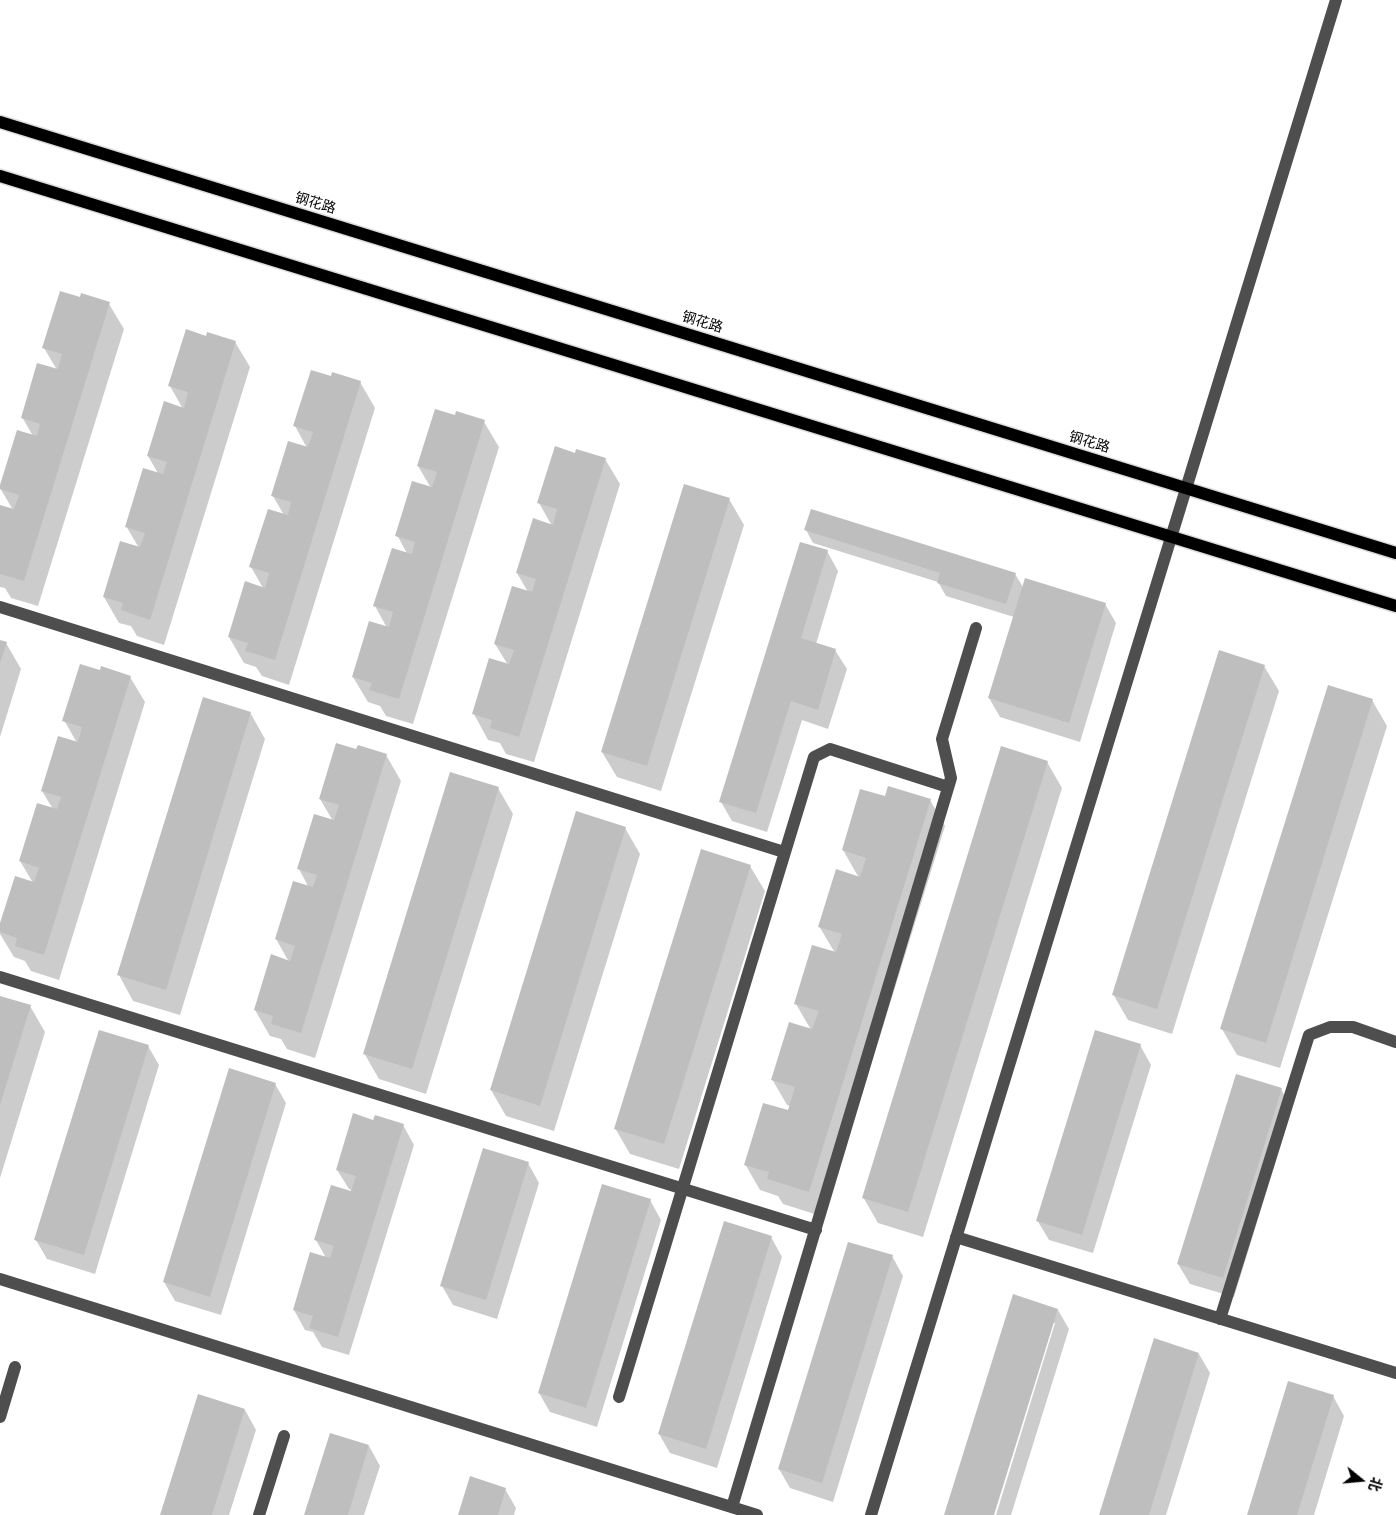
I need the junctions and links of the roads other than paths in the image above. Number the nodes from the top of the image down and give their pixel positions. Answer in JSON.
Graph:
{"nodes":[{"id":1,"x":1336,"y":0,"type":"edge"},
{"id":2,"x":0,"y":122,"type":"edge"},
{"id":3,"x":0,"y":176,"type":"edge"},
{"id":4,"x":1185,"y":488,"type":"junction"},
{"id":5,"x":1170,"y":537,"type":"junction"},
{"id":6,"x":1396,"y":553,"type":"edge"},
{"id":7,"x":1396,"y":606,"type":"edge"},
{"id":8,"x":0,"y":607,"type":"edge"},
{"id":9,"x":976,"y":628,"type":"dead end"},
{"id":10,"x":948,"y":787,"type":"junction"},
{"id":11,"x":784,"y":852,"type":"junction"},
{"id":12,"x":0,"y":977,"type":"edge"},
{"id":13,"x":1396,"y":1042,"type":"edge"},
{"id":14,"x":682,"y":1188,"type":"junction"},
{"id":15,"x":816,"y":1230,"type":"junction"},
{"id":16,"x":956,"y":1238,"type":"junction"},
{"id":17,"x":0,"y":1279,"type":"edge"},
{"id":18,"x":1220,"y":1319,"type":"junction"},
{"id":19,"x":15,"y":1367,"type":"dead end"},
{"id":20,"x":1396,"y":1373,"type":"edge"},
{"id":21,"x":619,"y":1397,"type":"dead end"},
{"id":22,"x":0,"y":1417,"type":"edge"},
{"id":23,"x":284,"y":1436,"type":"dead end"},
{"id":24,"x":732,"y":1507,"type":"junction"},
{"id":25,"x":259,"y":1515,"type":"edge"},
{"id":26,"x":757,"y":1515,"type":"edge"},
{"id":27,"x":871,"y":1515,"type":"edge"}],
"edges":[{"from":1,"to":4,"type":"street"},
{"from":2,"to":4,"type":"main road","name":"钢花路"},
{"from":3,"to":5,"type":"main road"},
{"from":4,"to":5,"type":"street"},
{"from":4,"to":6,"type":"main road","name":"钢花路"},
{"from":5,"to":7,"type":"main road"},
{"from":5,"to":16,"type":"street"},
{"from":8,"to":11,"type":"street"},
{"from":9,"to":10,"type":"street"},
{"from":10,"to":11,"type":"street"},
{"from":10,"to":15,"type":"street"},
{"from":11,"to":14,"type":"street"},
{"from":12,"to":14,"type":"street"},
{"from":13,"to":18,"type":"street"},
{"from":14,"to":15,"type":"street"},
{"from":14,"to":21,"type":"street"},
{"from":15,"to":24,"type":"street"},
{"from":16,"to":18,"type":"street"},
{"from":16,"to":27,"type":"street"},
{"from":17,"to":24,"type":"street"},
{"from":18,"to":20,"type":"street"},
{"from":19,"to":22,"type":"street"},
{"from":23,"to":25,"type":"street"},
{"from":24,"to":26,"type":"street"}]}
